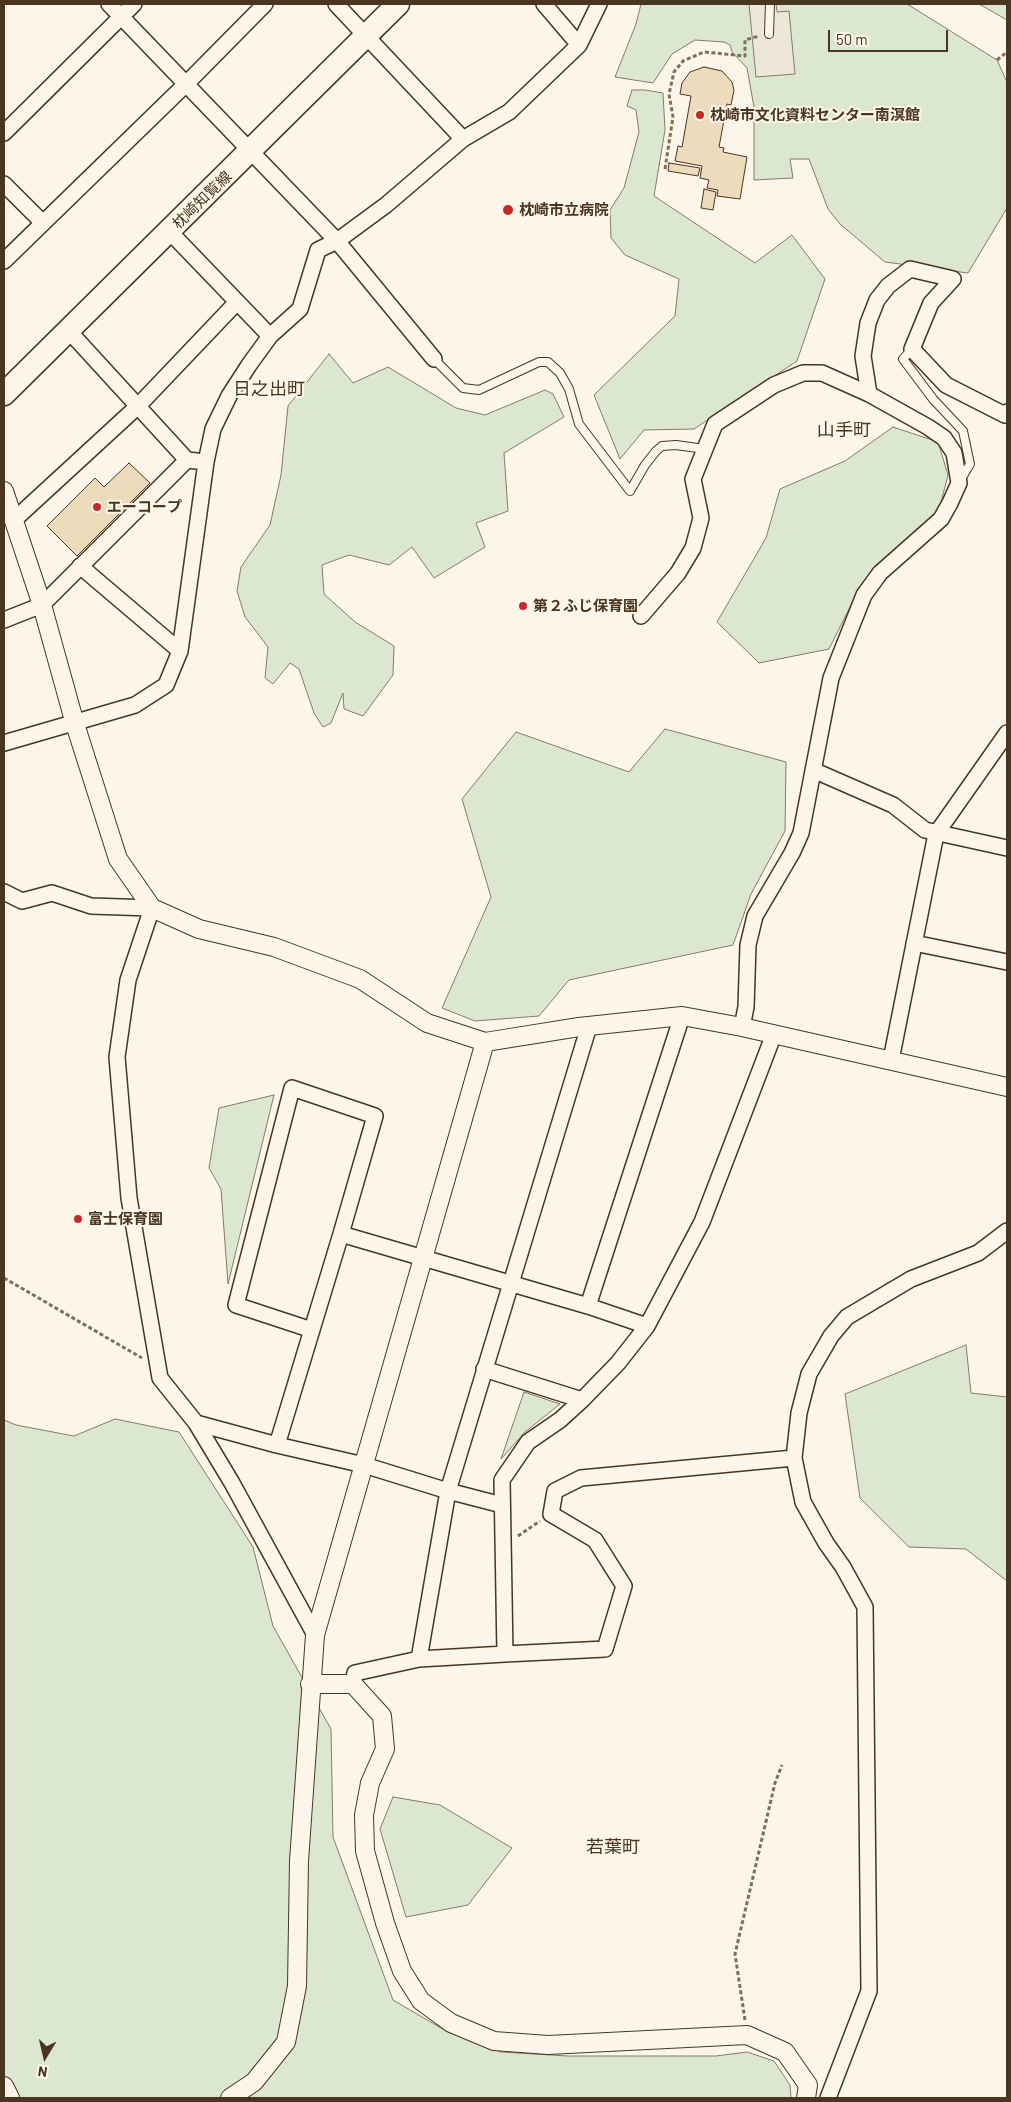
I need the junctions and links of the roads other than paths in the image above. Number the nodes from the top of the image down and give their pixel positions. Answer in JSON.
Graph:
{"nodes":[{"id":1,"x":109,"y":4,"type":"edge"},
{"id":2,"x":134,"y":4,"type":"edge"},
{"id":3,"x":265,"y":4,"type":"edge"},
{"id":4,"x":336,"y":4,"type":"edge"},
{"id":5,"x":398,"y":4,"type":"edge"},
{"id":6,"x":544,"y":4,"type":"edge"},
{"id":7,"x":599,"y":4,"type":"edge"},
{"id":8,"x":770,"y":4,"type":"edge"},
{"id":9,"x":121,"y":17,"type":"junction"},
{"id":10,"x":769,"y":34,"type":"road end"},
{"id":11,"x":366,"y":36,"type":"junction"},
{"id":12,"x":579,"y":45,"type":"junction"},
{"id":13,"x":186,"y":84,"type":"junction"},
{"id":14,"x":4,"y":133,"type":"edge"},
{"id":15,"x":463,"y":139,"type":"junction"},
{"id":16,"x":252,"y":151,"type":"junction"},
{"id":17,"x":4,"y":184,"type":"edge"},
{"id":18,"x":42,"y":222,"type":"junction"},
{"id":19,"x":170,"y":231,"type":"junction"},
{"id":20,"x":337,"y":241,"type":"junction"},
{"id":21,"x":4,"y":260,"type":"edge"},
{"id":22,"x":237,"y":302,"type":"junction"},
{"id":23,"x":68,"y":330,"type":"junction"},
{"id":24,"x":270,"y":336,"type":"junction"},
{"id":25,"x":912,"y":349,"type":"junction"},
{"id":26,"x":434,"y":360,"type":"joint"},
{"id":27,"x":4,"y":394,"type":"edge"},
{"id":28,"x":869,"y":394,"type":"junction"},
{"id":29,"x":138,"y":406,"type":"junction"},
{"id":30,"x":1007,"y":412,"type":"edge"},
{"id":31,"x":705,"y":449,"type":"junction"},
{"id":32,"x":187,"y":460,"type":"junction"},
{"id":33,"x":206,"y":462,"type":"junction"},
{"id":34,"x":959,"y":483,"type":"junction"},
{"id":35,"x":4,"y":491,"type":"edge"},
{"id":36,"x":14,"y":520,"type":"junction"},
{"id":37,"x":80,"y":566,"type":"junction"},
{"id":38,"x":42,"y":605,"type":"junction"},
{"id":39,"x":641,"y":616,"type":"dead end"},
{"id":40,"x":4,"y":620,"type":"edge"},
{"id":41,"x":180,"y":651,"type":"junction"},
{"id":42,"x":75,"y":724,"type":"junction"},
{"id":43,"x":1007,"y":733,"type":"edge"},
{"id":44,"x":4,"y":743,"type":"edge"},
{"id":45,"x":813,"y":770,"type":"junction"},
{"id":46,"x":936,"y":834,"type":"junction"},
{"id":47,"x":1007,"y":848,"type":"edge"},
{"id":48,"x":4,"y":892,"type":"edge"},
{"id":49,"x":152,"y":908,"type":"junction"},
{"id":50,"x":914,"y":943,"type":"junction"},
{"id":51,"x":1007,"y":962,"type":"edge"},
{"id":52,"x":682,"y":1016,"type":"junction"},
{"id":53,"x":589,"y":1026,"type":"junction"},
{"id":54,"x":742,"y":1027,"type":"junction"},
{"id":55,"x":774,"y":1034,"type":"junction"},
{"id":56,"x":485,"y":1042,"type":"junction"},
{"id":57,"x":891,"y":1060,"type":"junction"},
{"id":58,"x":1007,"y":1087,"type":"edge"},
{"id":59,"x":1007,"y":1231,"type":"edge"},
{"id":60,"x":341,"y":1234,"type":"junction"},
{"id":61,"x":422,"y":1258,"type":"junction"},
{"id":62,"x":511,"y":1283,"type":"junction"},
{"id":63,"x":588,"y":1306,"type":"junction"},
{"id":64,"x":647,"y":1326,"type":"junction"},
{"id":65,"x":312,"y":1330,"type":"junction"},
{"id":66,"x":484,"y":1369,"type":"junction"},
{"id":67,"x":582,"y":1400,"type":"junction"},
{"id":68,"x":196,"y":1423,"type":"junction"},
{"id":69,"x":277,"y":1445,"type":"junction"},
{"id":70,"x":794,"y":1458,"type":"junction"},
{"id":71,"x":364,"y":1465,"type":"junction"},
{"id":72,"x":448,"y":1492,"type":"junction"},
{"id":73,"x":502,"y":1505,"type":"junction"},
{"id":74,"x":315,"y":1635,"type":"junction"},
{"id":75,"x":504,"y":1654,"type":"junction"},
{"id":76,"x":419,"y":1660,"type":"junction"},
{"id":77,"x":310,"y":1684,"type":"junction"},
{"id":78,"x":353,"y":1684,"type":"junction"},
{"id":79,"x":4,"y":2086,"type":"edge"},
{"id":80,"x":10,"y":2098,"type":"edge"},
{"id":81,"x":230,"y":2098,"type":"edge"},
{"id":82,"x":806,"y":2098,"type":"edge"},
{"id":83,"x":828,"y":2098,"type":"edge"}],
"edges":[{"from":1,"to":9,"type":"street"},
{"from":2,"to":9,"type":"street"},
{"from":3,"to":13,"type":"street"},
{"from":4,"to":11,"type":"street"},
{"from":5,"to":11,"type":"main road","name":"枕崎知覧線"},
{"from":6,"to":12,"type":"street"},
{"from":7,"to":12,"type":"street"},
{"from":8,"to":10,"type":"lane"},
{"from":9,"to":13,"type":"street"},
{"from":9,"to":14,"type":"street"},
{"from":11,"to":15,"type":"street"},
{"from":11,"to":16,"type":"main road","name":"枕崎知覧線"},
{"from":12,"to":15,"type":"street"},
{"from":13,"to":16,"type":"street"},
{"from":13,"to":18,"type":"street"},
{"from":15,"to":20,"type":"street"},
{"from":16,"to":19,"type":"main road","name":"枕崎知覧線"},
{"from":16,"to":20,"type":"street"},
{"from":17,"to":18,"type":"street"},
{"from":18,"to":21,"type":"street"},
{"from":19,"to":22,"type":"street"},
{"from":19,"to":23,"type":"main road","name":"枕崎知覧線"},
{"from":20,"to":24,"type":"street"},
{"from":20,"to":26,"type":"street"},
{"from":22,"to":24,"type":"street"},
{"from":22,"to":29,"type":"street"},
{"from":23,"to":27,"type":"main road","name":"枕崎知覧線"},
{"from":23,"to":29,"type":"street"},
{"from":24,"to":33,"type":"street"},
{"from":25,"to":28,"type":"street"},
{"from":25,"to":30,"type":"street"},
{"from":25,"to":34,"type":"lane"},
{"from":26,"to":31,"type":"lane"},
{"from":28,"to":31,"type":"street"},
{"from":28,"to":34,"type":"street"},
{"from":29,"to":32,"type":"street"},
{"from":29,"to":36,"type":"street"},
{"from":31,"to":39,"type":"street"},
{"from":32,"to":33,"type":"street"},
{"from":32,"to":37,"type":"street"},
{"from":33,"to":41,"type":"street"},
{"from":34,"to":45,"type":"street"},
{"from":35,"to":36,"type":"street"},
{"from":36,"to":38,"type":"street"},
{"from":37,"to":38,"type":"street"},
{"from":37,"to":41,"type":"street"},
{"from":38,"to":40,"type":"street"},
{"from":38,"to":42,"type":"street"},
{"from":41,"to":42,"type":"street"},
{"from":42,"to":44,"type":"street"},
{"from":42,"to":49,"type":"street"},
{"from":43,"to":46,"type":"street"},
{"from":45,"to":46,"type":"street"},
{"from":45,"to":54,"type":"street"},
{"from":46,"to":47,"type":"street"},
{"from":46,"to":50,"type":"street"},
{"from":48,"to":49,"type":"street"},
{"from":49,"to":56,"type":"street"},
{"from":49,"to":68,"type":"street"},
{"from":50,"to":51,"type":"street"},
{"from":50,"to":57,"type":"street"},
{"from":52,"to":53,"type":"street"},
{"from":52,"to":54,"type":"street"},
{"from":52,"to":63,"type":"street"},
{"from":53,"to":56,"type":"street"},
{"from":53,"to":62,"type":"street"},
{"from":54,"to":55,"type":"street"},
{"from":55,"to":57,"type":"street"},
{"from":55,"to":64,"type":"street"},
{"from":56,"to":61,"type":"street"},
{"from":57,"to":58,"type":"street"},
{"from":59,"to":70,"type":"street"},
{"from":60,"to":61,"type":"street"},
{"from":60,"to":65,"type":"street"},
{"from":60,"to":65,"type":"street"},
{"from":61,"to":62,"type":"street"},
{"from":61,"to":71,"type":"street"},
{"from":62,"to":63,"type":"street"},
{"from":62,"to":66,"type":"street"},
{"from":63,"to":64,"type":"street"},
{"from":64,"to":67,"type":"street"},
{"from":65,"to":69,"type":"street"},
{"from":66,"to":67,"type":"street"},
{"from":66,"to":72,"type":"street"},
{"from":67,"to":73,"type":"street"},
{"from":68,"to":69,"type":"street"},
{"from":68,"to":74,"type":"street"},
{"from":69,"to":71,"type":"street"},
{"from":70,"to":75,"type":"street"},
{"from":70,"to":83,"type":"street"},
{"from":71,"to":72,"type":"street"},
{"from":71,"to":74,"type":"street"},
{"from":72,"to":73,"type":"street"},
{"from":72,"to":76,"type":"street"},
{"from":73,"to":75,"type":"street"},
{"from":74,"to":77,"type":"street"},
{"from":75,"to":76,"type":"street"},
{"from":76,"to":78,"type":"street"},
{"from":77,"to":78,"type":"street"},
{"from":77,"to":81,"type":"street"},
{"from":78,"to":82,"type":"street"},
{"from":79,"to":80,"type":"street"}]}
